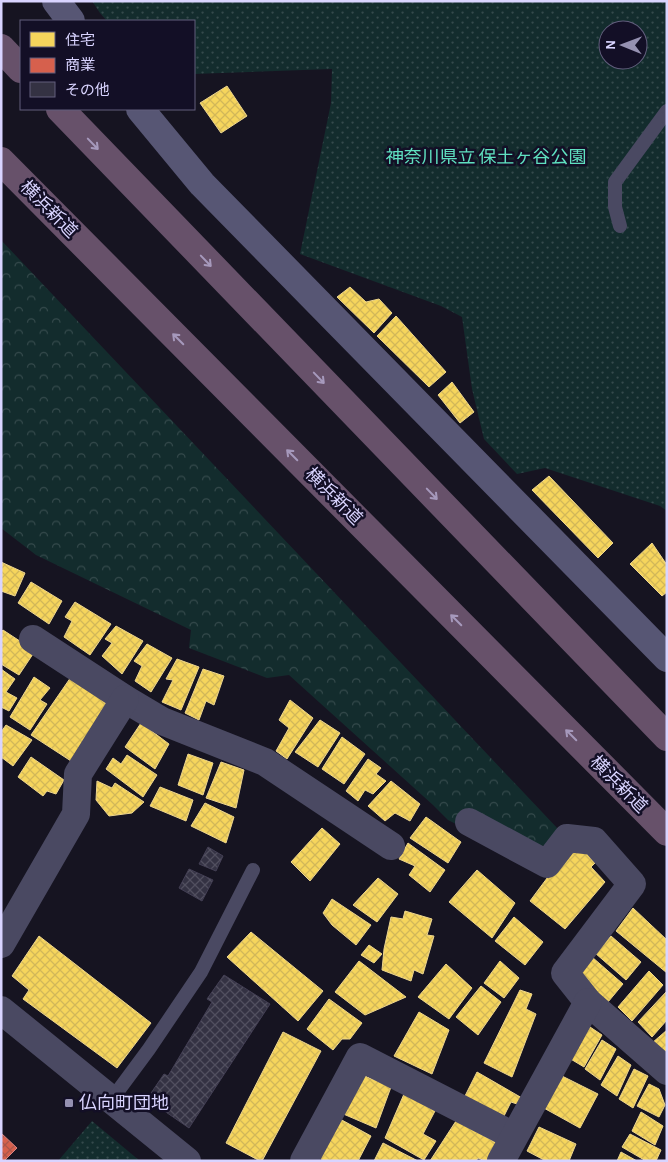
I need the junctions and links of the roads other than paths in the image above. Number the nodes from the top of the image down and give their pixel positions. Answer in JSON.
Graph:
{"nodes":[{"id":1,"x":56,"y":1,"type":"edge"},
{"id":2,"x":70,"y":20,"type":"edge"},
{"id":3,"x":1,"y":48,"type":"edge"},
{"id":4,"x":20,"y":68,"type":"edge"},
{"id":5,"x":61,"y":110,"type":"edge"},
{"id":6,"x":141,"y":110,"type":"edge"},
{"id":7,"x":667,"y":111,"type":"edge"},
{"id":8,"x":1,"y":161,"type":"edge"},
{"id":9,"x":620,"y":226,"type":"dead end"},
{"id":10,"x":33,"y":639,"type":"dead end"},
{"id":11,"x":667,"y":658,"type":"edge"},
{"id":12,"x":125,"y":699,"type":"junction"},
{"id":13,"x":667,"y":737,"type":"edge"},
{"id":14,"x":468,"y":822,"type":"dead end"},
{"id":15,"x":667,"y":832,"type":"edge"},
{"id":16,"x":391,"y":846,"type":"dead end"},
{"id":17,"x":253,"y":870,"type":"dead end"},
{"id":18,"x":1,"y":944,"type":"edge"},
{"id":19,"x":588,"y":1002,"type":"junction"},
{"id":20,"x":1,"y":1010,"type":"edge"},
{"id":21,"x":667,"y":1071,"type":"edge"},
{"id":22,"x":112,"y":1099,"type":"junction"},
{"id":23,"x":514,"y":1136,"type":"junction"},
{"id":24,"x":187,"y":1161,"type":"edge"},
{"id":25,"x":304,"y":1161,"type":"edge"},
{"id":26,"x":501,"y":1161,"type":"edge"}],
"edges":[{"from":1,"to":2,"type":"street"},
{"from":3,"to":4,"type":"highway"},
{"from":5,"to":13,"type":"highway","one_way":true},
{"from":6,"to":11,"type":"street"},
{"from":7,"to":9,"type":"lane"},
{"from":15,"to":8,"type":"highway","name":"横浜新道","one_way":true},
{"from":10,"to":12,"type":"street"},
{"from":12,"to":16,"type":"street"},
{"from":12,"to":18,"type":"street"},
{"from":14,"to":19,"type":"street"},
{"from":17,"to":22,"type":"lane"},
{"from":19,"to":21,"type":"street"},
{"from":19,"to":23,"type":"street"},
{"from":20,"to":22,"type":"street"},
{"from":22,"to":24,"type":"street"},
{"from":23,"to":25,"type":"street"},
{"from":23,"to":26,"type":"street"}]}
